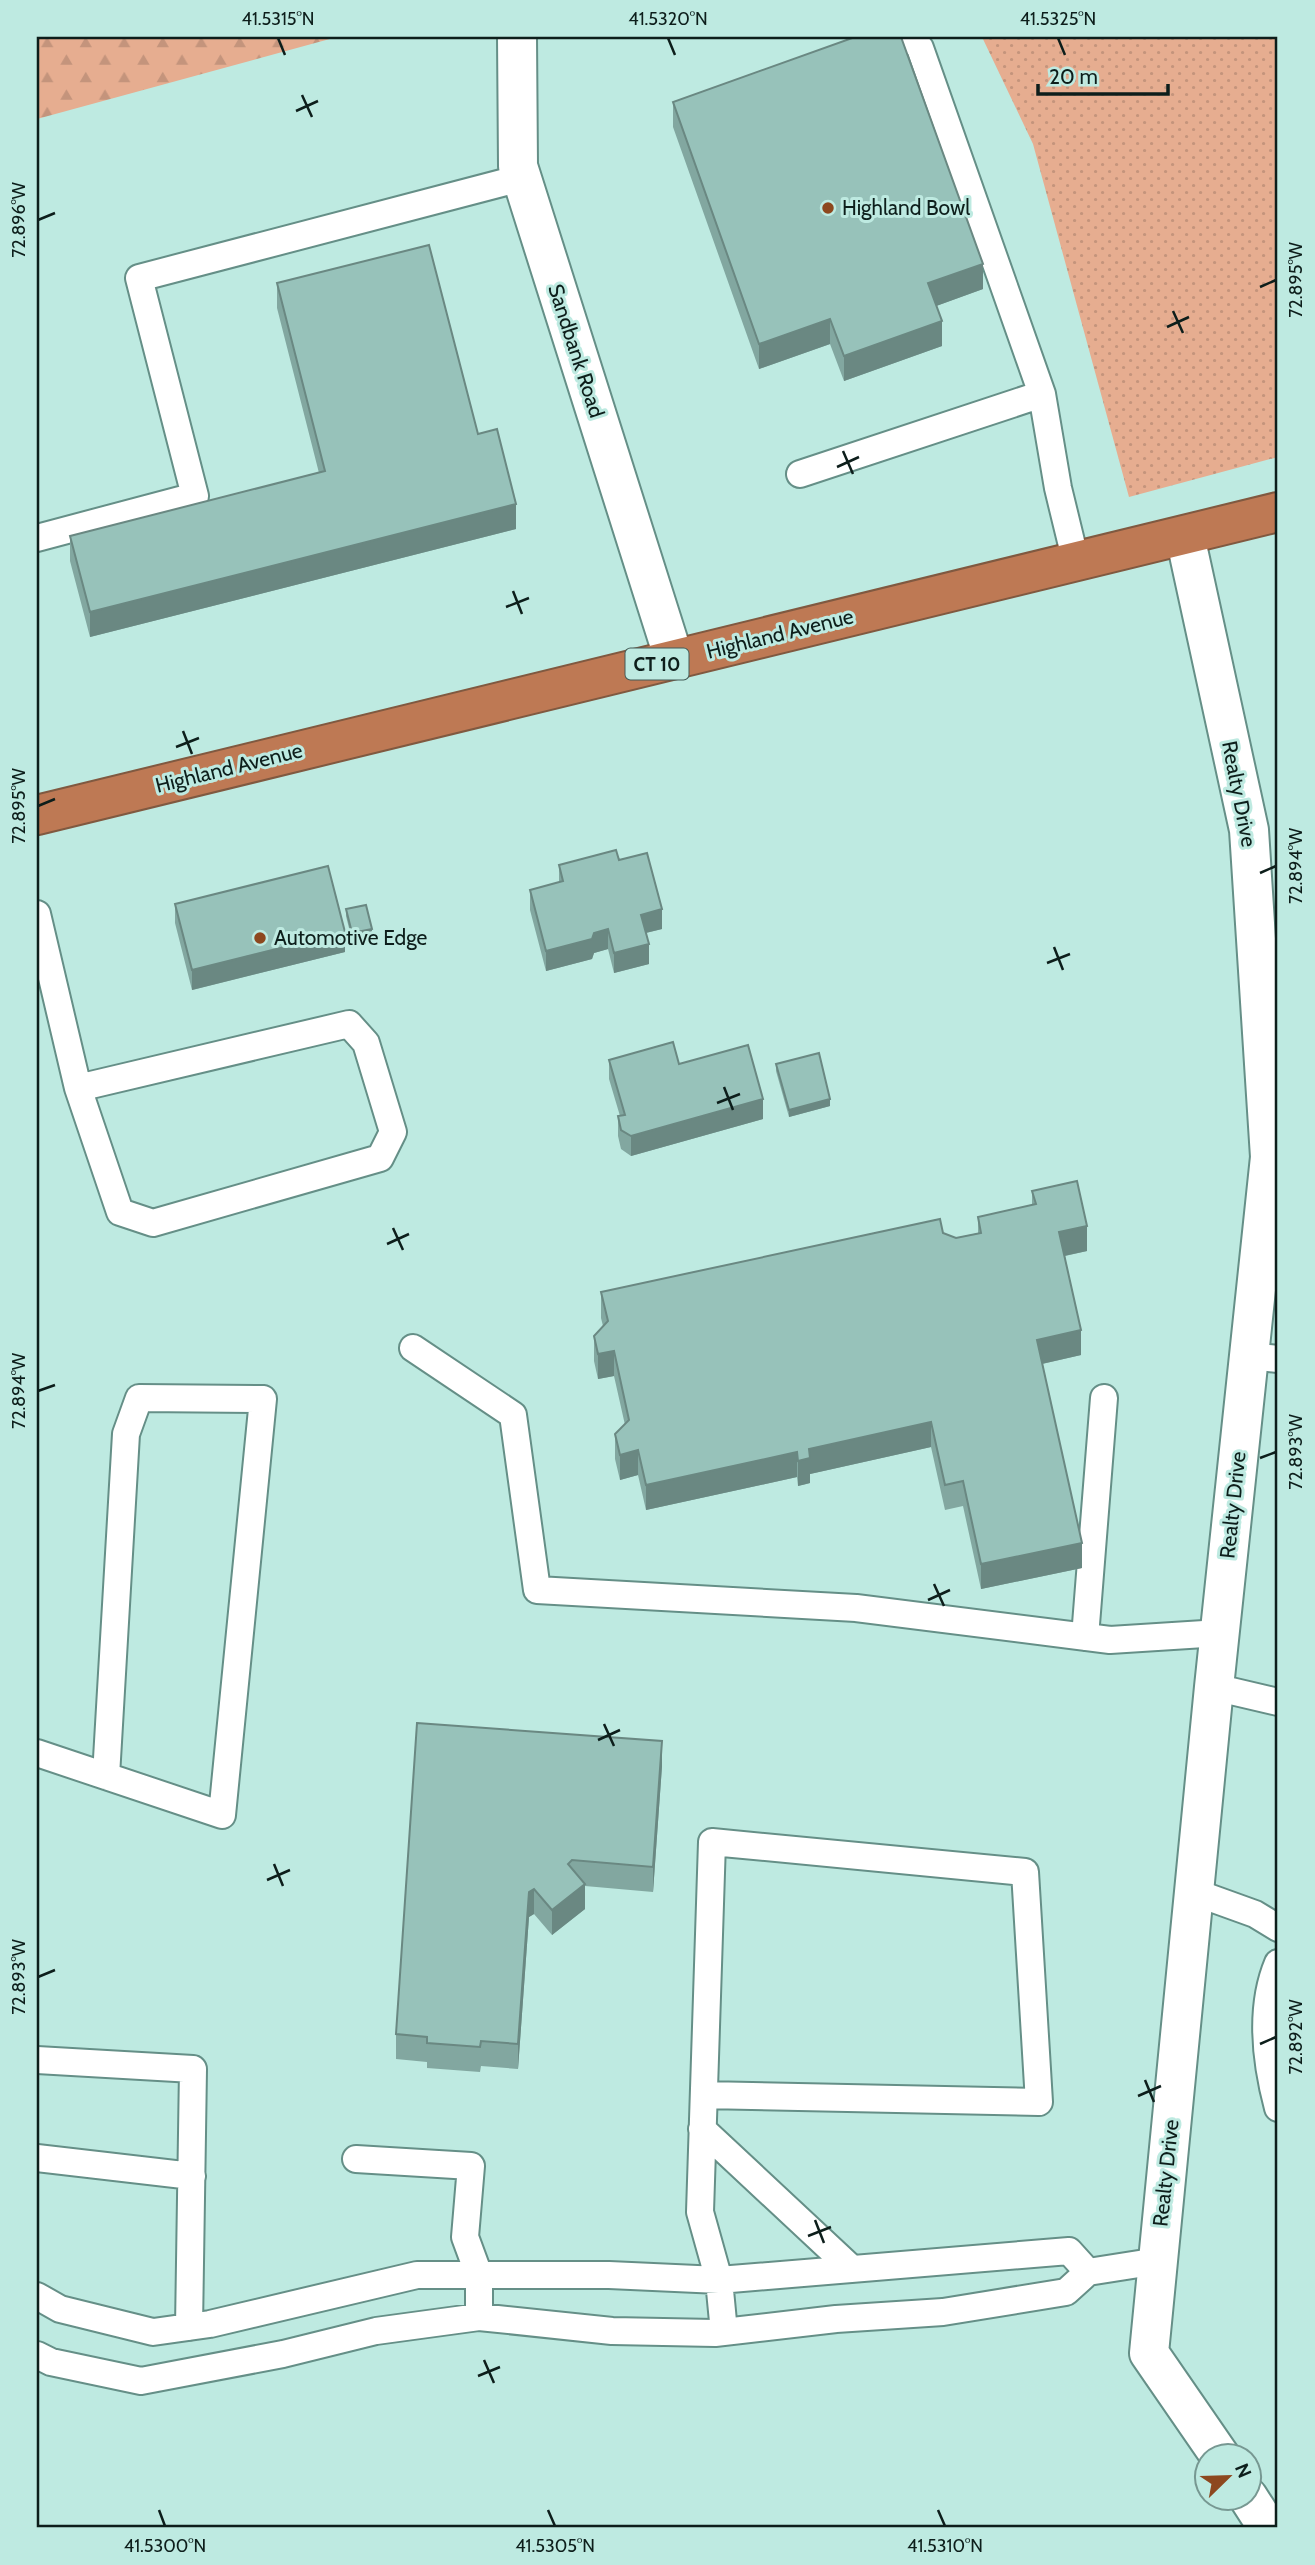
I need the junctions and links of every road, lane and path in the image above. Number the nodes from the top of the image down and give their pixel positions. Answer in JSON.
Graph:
{"nodes":[{"id":1,"x":517,"y":37,"type":"edge"},
{"id":2,"x":911,"y":37,"type":"edge"},
{"id":3,"x":522,"y":178,"type":"junction"},
{"id":4,"x":1042,"y":394,"type":"junction"},
{"id":5,"x":800,"y":474,"type":"dead end"},
{"id":6,"x":1278,"y":512,"type":"edge"},
{"id":7,"x":1185,"y":536,"type":"junction"},
{"id":8,"x":37,"y":538,"type":"edge"},
{"id":9,"x":1076,"y":562,"type":"junction"},
{"id":10,"x":674,"y":659,"type":"junction"},
{"id":11,"x":37,"y":815,"type":"edge"},
{"id":12,"x":37,"y":914,"type":"edge"},
{"id":13,"x":78,"y":1088,"type":"junction"},
{"id":14,"x":1273,"y":1181,"type":"edge"},
{"id":15,"x":413,"y":1348,"type":"dead end"},
{"id":16,"x":1264,"y":1358,"type":"edge"},
{"id":17,"x":1104,"y":1398,"type":"dead end"},
{"id":18,"x":1220,"y":1633,"type":"junction"},
{"id":19,"x":1085,"y":1637,"type":"junction"},
{"id":20,"x":1214,"y":1687,"type":"junction"},
{"id":21,"x":1278,"y":1702,"type":"edge"},
{"id":22,"x":37,"y":1753,"type":"edge"},
{"id":23,"x":106,"y":1776,"type":"junction"},
{"id":24,"x":1194,"y":1892,"type":"junction"},
{"id":25,"x":1278,"y":1927,"type":"edge"},
{"id":26,"x":1278,"y":1963,"type":"edge"},
{"id":27,"x":37,"y":2060,"type":"edge"},
{"id":28,"x":704,"y":2095,"type":"junction"},
{"id":29,"x":1278,"y":2108,"type":"edge"},
{"id":30,"x":702,"y":2129,"type":"junction"},
{"id":31,"x":37,"y":2158,"type":"edge"},
{"id":32,"x":356,"y":2159,"type":"dead end"},
{"id":33,"x":192,"y":2176,"type":"junction"},
{"id":34,"x":1158,"y":2261,"type":"junction"},
{"id":35,"x":852,"y":2269,"type":"junction"},
{"id":36,"x":1088,"y":2272,"type":"junction"},
{"id":37,"x":479,"y":2275,"type":"junction"},
{"id":38,"x":719,"y":2280,"type":"junction"},
{"id":39,"x":37,"y":2296,"type":"edge"},
{"id":40,"x":478,"y":2317,"type":"junction"},
{"id":41,"x":200,"y":2325,"type":"junction"},
{"id":42,"x":724,"y":2332,"type":"junction"},
{"id":43,"x":37,"y":2355,"type":"edge"},
{"id":44,"x":221,"y":2365,"type":"junction"},
{"id":45,"x":1210,"y":2442,"type":"edge"},
{"id":46,"x":1258,"y":2512,"type":"edge"},
{"id":47,"x":1268,"y":2528,"type":"edge"}],
"edges":[{"from":1,"to":3,"type":"street","name":"Sandbank Road"},
{"from":2,"to":4,"type":"lane"},
{"from":3,"to":8,"type":"lane"},
{"from":3,"to":10,"type":"street","name":"Sandbank Road"},
{"from":4,"to":5,"type":"lane"},
{"from":4,"to":9,"type":"lane"},
{"from":6,"to":7,"type":"highway","name":"Highland Avenue","number":"CT 10"},
{"from":7,"to":9,"type":"highway","name":"Highland Avenue","number":"CT 10"},
{"from":7,"to":14,"type":"street","name":"Realty Drive"},
{"from":9,"to":10,"type":"highway","name":"Highland Avenue","number":"CT 10"},
{"from":10,"to":11,"type":"highway","name":"Highland Avenue","number":"CT 10"},
{"from":12,"to":13,"type":"lane"},
{"from":13,"to":13,"type":"lane"},
{"from":14,"to":16,"type":"street","name":"Realty Drive"},
{"from":15,"to":19,"type":"lane"},
{"from":16,"to":18,"type":"street","name":"Realty Drive"},
{"from":17,"to":19,"type":"lane"},
{"from":18,"to":19,"type":"lane"},
{"from":18,"to":20,"type":"street","name":"Realty Drive"},
{"from":20,"to":21,"type":"lane"},
{"from":20,"to":24,"type":"street","name":"Realty Drive"},
{"from":22,"to":23,"type":"lane"},
{"from":23,"to":23,"type":"lane"},
{"from":24,"to":25,"type":"lane"},
{"from":24,"to":34,"type":"street","name":"Realty Drive"},
{"from":26,"to":29,"type":"lane"},
{"from":27,"to":33,"type":"lane"},
{"from":28,"to":28,"type":"lane"},
{"from":28,"to":30,"type":"lane"},
{"from":30,"to":35,"type":"lane"},
{"from":30,"to":38,"type":"lane"},
{"from":31,"to":33,"type":"lane"},
{"from":32,"to":37,"type":"lane"},
{"from":33,"to":41,"type":"lane"},
{"from":34,"to":36,"type":"lane"},
{"from":34,"to":45,"type":"street","name":"Realty Drive"},
{"from":35,"to":36,"type":"lane"},
{"from":35,"to":38,"type":"lane"},
{"from":36,"to":42,"type":"lane"},
{"from":37,"to":38,"type":"lane"},
{"from":37,"to":40,"type":"lane"},
{"from":37,"to":41,"type":"lane"},
{"from":38,"to":42,"type":"lane"},
{"from":39,"to":41,"type":"lane"},
{"from":40,"to":42,"type":"lane"},
{"from":40,"to":44,"type":"lane"},
{"from":41,"to":44,"type":"lane"},
{"from":43,"to":44,"type":"lane"},
{"from":46,"to":47,"type":"street"}]}
